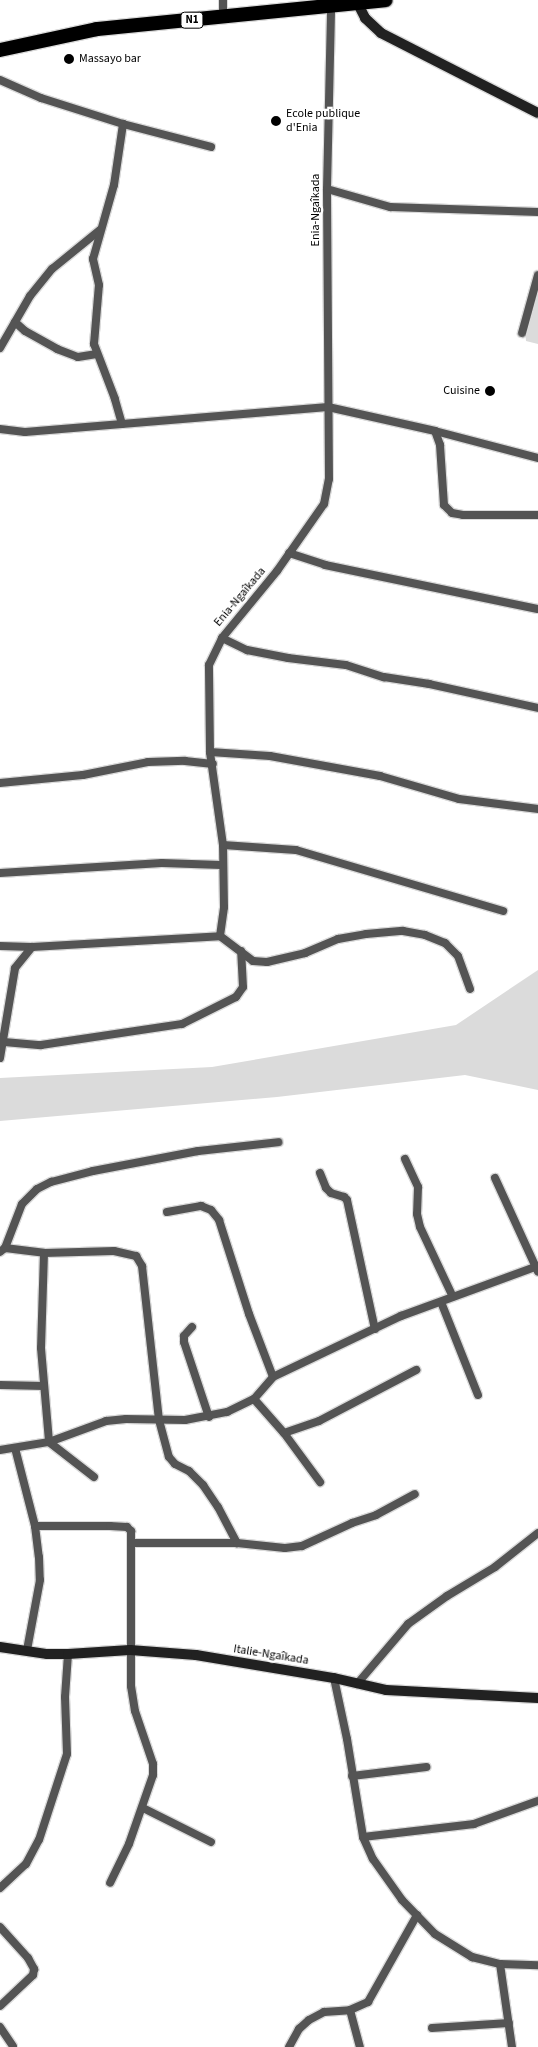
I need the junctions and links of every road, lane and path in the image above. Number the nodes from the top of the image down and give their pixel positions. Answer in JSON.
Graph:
{"nodes":[{"id":1,"x":223,"y":0,"type":"edge"},
{"id":2,"x":386,"y":0,"type":"edge"},
{"id":3,"x":358,"y":4,"type":"junction"},
{"id":4,"x":306,"y":5,"type":"edge"},
{"id":5,"x":331,"y":7,"type":"junction"},
{"id":6,"x":224,"y":17,"type":"junction"},
{"id":7,"x":0,"y":46,"type":"edge"},
{"id":8,"x":0,"y":80,"type":"edge"},
{"id":9,"x":538,"y":113,"type":"edge"},
{"id":10,"x":123,"y":124,"type":"junction"},
{"id":11,"x":211,"y":147,"type":"dead end"},
{"id":12,"x":327,"y":189,"type":"junction"},
{"id":13,"x":538,"y":212,"type":"edge"},
{"id":14,"x":100,"y":230,"type":"junction"},
{"id":15,"x":538,"y":275,"type":"edge"},
{"id":16,"x":15,"y":322,"type":"junction"},
{"id":17,"x":522,"y":333,"type":"dead end"},
{"id":18,"x":0,"y":348,"type":"edge"},
{"id":19,"x":96,"y":354,"type":"junction"},
{"id":20,"x":328,"y":407,"type":"junction"},
{"id":21,"x":122,"y":424,"type":"junction"},
{"id":22,"x":0,"y":429,"type":"edge"},
{"id":23,"x":435,"y":431,"type":"junction"},
{"id":24,"x":538,"y":458,"type":"edge"},
{"id":25,"x":538,"y":515,"type":"edge"},
{"id":26,"x":289,"y":553,"type":"junction"},
{"id":27,"x":538,"y":609,"type":"edge"},
{"id":28,"x":222,"y":638,"type":"junction"},
{"id":29,"x":538,"y":708,"type":"edge"},
{"id":30,"x":210,"y":752,"type":"junction"},
{"id":31,"x":214,"y":764,"type":"junction"},
{"id":32,"x":0,"y":783,"type":"edge"},
{"id":33,"x":538,"y":809,"type":"edge"},
{"id":34,"x":223,"y":845,"type":"junction"},
{"id":35,"x":221,"y":865,"type":"junction"},
{"id":36,"x":0,"y":873,"type":"edge"},
{"id":37,"x":503,"y":911,"type":"dead end"},
{"id":38,"x":220,"y":936,"type":"junction"},
{"id":39,"x":0,"y":946,"type":"edge"},
{"id":40,"x":32,"y":947,"type":"junction"},
{"id":41,"x":241,"y":951,"type":"junction"},
{"id":42,"x":470,"y":989,"type":"dead end"},
{"id":43,"x":0,"y":1019,"type":"edge"},
{"id":44,"x":7,"y":1024,"type":"junction"},
{"id":45,"x":4,"y":1042,"type":"junction"},
{"id":46,"x":0,"y":1058,"type":"edge"},
{"id":47,"x":279,"y":1142,"type":"dead end"},
{"id":48,"x":405,"y":1159,"type":"dead end"},
{"id":49,"x":320,"y":1173,"type":"dead end"},
{"id":50,"x":495,"y":1178,"type":"dead end"},
{"id":51,"x":167,"y":1212,"type":"dead end"},
{"id":52,"x":2,"y":1250,"type":"edge"},
{"id":53,"x":44,"y":1253,"type":"junction"},
{"id":54,"x":537,"y":1269,"type":"edge"},
{"id":55,"x":453,"y":1297,"type":"junction"},
{"id":56,"x":441,"y":1302,"type":"junction"},
{"id":57,"x":192,"y":1327,"type":"dead end"},
{"id":58,"x":375,"y":1329,"type":"junction"},
{"id":59,"x":416,"y":1370,"type":"dead end"},
{"id":60,"x":273,"y":1378,"type":"junction"},
{"id":61,"x":0,"y":1385,"type":"edge"},
{"id":62,"x":44,"y":1386,"type":"junction"},
{"id":63,"x":478,"y":1395,"type":"dead end"},
{"id":64,"x":254,"y":1399,"type":"junction"},
{"id":65,"x":208,"y":1417,"type":"junction"},
{"id":66,"x":159,"y":1420,"type":"junction"},
{"id":67,"x":284,"y":1433,"type":"junction"},
{"id":68,"x":49,"y":1442,"type":"junction"},
{"id":69,"x":15,"y":1448,"type":"junction"},
{"id":70,"x":0,"y":1450,"type":"edge"},
{"id":71,"x":94,"y":1477,"type":"dead end"},
{"id":72,"x":320,"y":1482,"type":"dead end"},
{"id":73,"x":416,"y":1494,"type":"dead end"},
{"id":74,"x":35,"y":1526,"type":"junction"},
{"id":75,"x":538,"y":1533,"type":"edge"},
{"id":76,"x":132,"y":1543,"type":"junction"},
{"id":77,"x":237,"y":1543,"type":"junction"},
{"id":78,"x":0,"y":1647,"type":"edge"},
{"id":79,"x":27,"y":1650,"type":"junction"},
{"id":80,"x":130,"y":1650,"type":"junction"},
{"id":81,"x":68,"y":1654,"type":"junction"},
{"id":82,"x":334,"y":1678,"type":"junction"},
{"id":83,"x":357,"y":1684,"type":"junction"},
{"id":84,"x":538,"y":1698,"type":"edge"},
{"id":85,"x":426,"y":1767,"type":"dead end"},
{"id":86,"x":352,"y":1776,"type":"junction"},
{"id":87,"x":538,"y":1801,"type":"edge"},
{"id":88,"x":143,"y":1808,"type":"junction"},
{"id":89,"x":363,"y":1837,"type":"junction"},
{"id":90,"x":211,"y":1842,"type":"dead end"},
{"id":91,"x":110,"y":1883,"type":"dead end"},
{"id":92,"x":0,"y":1888,"type":"edge"},
{"id":93,"x":418,"y":1916,"type":"junction"},
{"id":94,"x":0,"y":1927,"type":"edge"},
{"id":95,"x":500,"y":1964,"type":"junction"},
{"id":96,"x":538,"y":1965,"type":"edge"},
{"id":97,"x":0,"y":2006,"type":"edge"},
{"id":98,"x":350,"y":2010,"type":"junction"},
{"id":99,"x":509,"y":2023,"type":"junction"},
{"id":100,"x":0,"y":2027,"type":"edge"},
{"id":101,"x":432,"y":2028,"type":"dead end"},
{"id":102,"x":12,"y":2046,"type":"edge"},
{"id":103,"x":289,"y":2047,"type":"edge"},
{"id":104,"x":360,"y":2047,"type":"edge"},
{"id":105,"x":512,"y":2047,"type":"edge"}],
"edges":[{"from":1,"to":6,"type":"street"},
{"from":2,"to":3,"type":"highway","number":"N1"},
{"from":3,"to":5,"type":"highway","number":"N1"},
{"from":3,"to":9,"type":"street"},
{"from":4,"to":5,"type":"highway","number":"N1"},
{"from":4,"to":6,"type":"highway","number":"N1"},
{"from":5,"to":12,"type":"street","name":"Enia-Ngaîkada"},
{"from":6,"to":7,"type":"highway","number":"N1"},
{"from":8,"to":10,"type":"street"},
{"from":10,"to":11,"type":"street"},
{"from":10,"to":14,"type":"street"},
{"from":12,"to":13,"type":"street"},
{"from":12,"to":20,"type":"street","name":"Enia-Ngaîkada"},
{"from":14,"to":16,"type":"street"},
{"from":14,"to":19,"type":"street"},
{"from":15,"to":17,"type":"street"},
{"from":16,"to":18,"type":"street"},
{"from":16,"to":19,"type":"street"},
{"from":19,"to":21,"type":"street"},
{"from":20,"to":21,"type":"street"},
{"from":20,"to":23,"type":"street"},
{"from":20,"to":26,"type":"street","name":"Enia-Ngaîkada"},
{"from":21,"to":22,"type":"street"},
{"from":23,"to":24,"type":"street"},
{"from":23,"to":25,"type":"street"},
{"from":26,"to":27,"type":"street"},
{"from":26,"to":28,"type":"street","name":"Enia-Ngaîkada"},
{"from":28,"to":29,"type":"street"},
{"from":28,"to":30,"type":"street","name":"Enia-Ngaîkada"},
{"from":30,"to":31,"type":"street","name":"Enia-Ngaîkada"},
{"from":30,"to":33,"type":"street"},
{"from":31,"to":32,"type":"street"},
{"from":31,"to":34,"type":"street","name":"Enia-Ngaîkada"},
{"from":34,"to":35,"type":"street","name":"Enia-Ngaîkada"},
{"from":34,"to":37,"type":"street"},
{"from":35,"to":36,"type":"street"},
{"from":35,"to":38,"type":"street","name":"Enia-Ngaîkada"},
{"from":38,"to":40,"type":"street"},
{"from":38,"to":41,"type":"street"},
{"from":39,"to":40,"type":"street"},
{"from":40,"to":44,"type":"street"},
{"from":41,"to":42,"type":"street"},
{"from":41,"to":45,"type":"street"},
{"from":43,"to":44,"type":"street"},
{"from":44,"to":45,"type":"street"},
{"from":45,"to":46,"type":"street"},
{"from":47,"to":52,"type":"street"},
{"from":48,"to":55,"type":"street"},
{"from":49,"to":58,"type":"street"},
{"from":50,"to":54,"type":"street"},
{"from":51,"to":60,"type":"street"},
{"from":52,"to":53,"type":"street"},
{"from":53,"to":62,"type":"street"},
{"from":53,"to":66,"type":"street"},
{"from":54,"to":55,"type":"street"},
{"from":55,"to":56,"type":"street"},
{"from":56,"to":58,"type":"street"},
{"from":56,"to":63,"type":"street"},
{"from":57,"to":65,"type":"street"},
{"from":58,"to":60,"type":"street"},
{"from":59,"to":67,"type":"street"},
{"from":60,"to":64,"type":"street"},
{"from":61,"to":62,"type":"street"},
{"from":62,"to":68,"type":"street"},
{"from":64,"to":65,"type":"street"},
{"from":64,"to":67,"type":"street"},
{"from":65,"to":66,"type":"street"},
{"from":66,"to":68,"type":"street"},
{"from":66,"to":77,"type":"street"},
{"from":67,"to":72,"type":"street"},
{"from":68,"to":69,"type":"street"},
{"from":68,"to":71,"type":"street"},
{"from":69,"to":70,"type":"street"},
{"from":69,"to":74,"type":"street"},
{"from":73,"to":77,"type":"street"},
{"from":74,"to":76,"type":"street"},
{"from":74,"to":79,"type":"street"},
{"from":75,"to":83,"type":"street"},
{"from":76,"to":77,"type":"street"},
{"from":76,"to":80,"type":"street"},
{"from":78,"to":79,"type":"street","name":"Italie-Ngaîkada"},
{"from":79,"to":81,"type":"street","name":"Italie-Ngaîkada"},
{"from":80,"to":81,"type":"street","name":"Italie-Ngaîkada"},
{"from":80,"to":82,"type":"street","name":"Italie-Ngaîkada"},
{"from":80,"to":88,"type":"street"},
{"from":81,"to":92,"type":"street"},
{"from":82,"to":83,"type":"street","name":"Italie-Ngaîkada"},
{"from":82,"to":86,"type":"street"},
{"from":83,"to":84,"type":"street","name":"Italie-Ngaîkada"},
{"from":85,"to":86,"type":"street"},
{"from":86,"to":89,"type":"street"},
{"from":87,"to":89,"type":"street"},
{"from":88,"to":90,"type":"street"},
{"from":88,"to":91,"type":"street"},
{"from":89,"to":93,"type":"street"},
{"from":93,"to":95,"type":"street"},
{"from":93,"to":98,"type":"street"},
{"from":94,"to":97,"type":"street"},
{"from":95,"to":96,"type":"street"},
{"from":95,"to":99,"type":"street"},
{"from":98,"to":103,"type":"street"},
{"from":98,"to":104,"type":"street"},
{"from":99,"to":101,"type":"street"},
{"from":99,"to":105,"type":"street"},
{"from":100,"to":102,"type":"street"}]}
